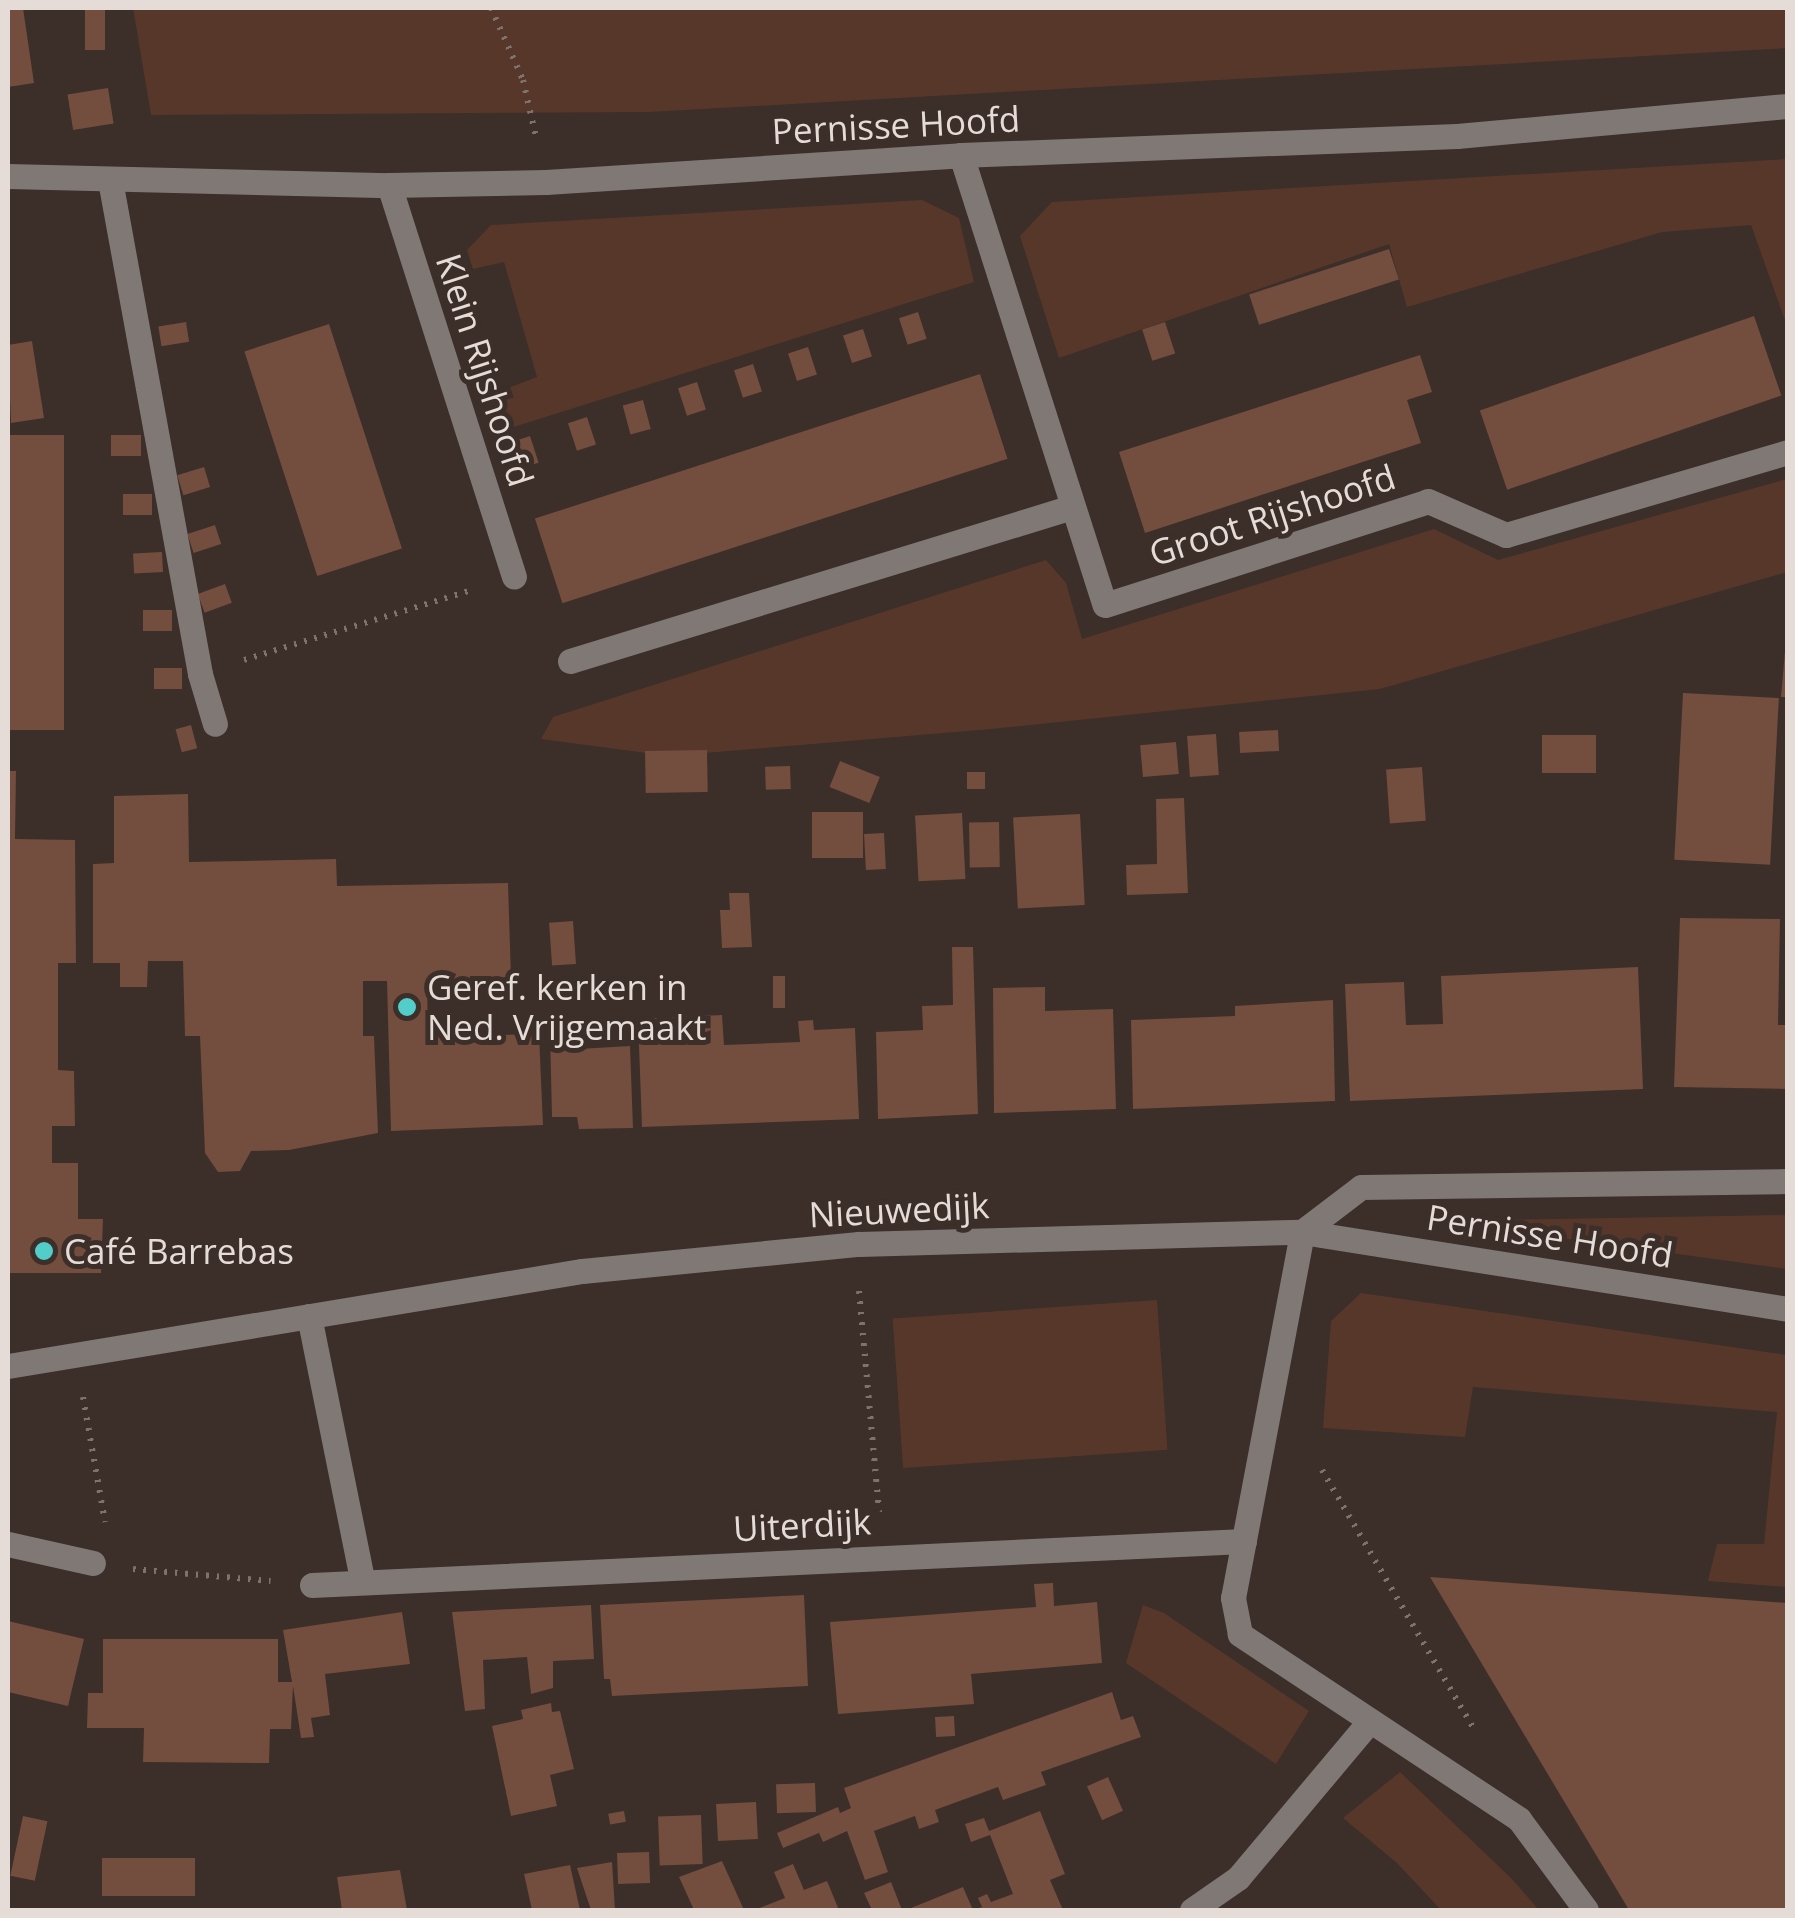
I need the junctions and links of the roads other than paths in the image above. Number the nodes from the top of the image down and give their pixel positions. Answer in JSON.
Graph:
{"nodes":[{"id":1,"x":1788,"y":106,"type":"edge"},
{"id":2,"x":962,"y":154,"type":"junction"},
{"id":3,"x":8,"y":176,"type":"edge"},
{"id":4,"x":110,"y":180,"type":"junction"},
{"id":5,"x":389,"y":184,"type":"junction"},
{"id":6,"x":1788,"y":452,"type":"edge"},
{"id":7,"x":1072,"y":507,"type":"junction"},
{"id":8,"x":514,"y":577,"type":"road end"},
{"id":9,"x":570,"y":661,"type":"dead end"},
{"id":10,"x":215,"y":724,"type":"dead end"},
{"id":11,"x":1788,"y":1181,"type":"edge"},
{"id":12,"x":1302,"y":1232,"type":"junction"},
{"id":13,"x":1788,"y":1309,"type":"edge"},
{"id":14,"x":309,"y":1316,"type":"junction"},
{"id":15,"x":8,"y":1366,"type":"edge"},
{"id":16,"x":1244,"y":1541,"type":"junction"},
{"id":17,"x":8,"y":1544,"type":"edge"},
{"id":18,"x":103,"y":1565,"type":"road end"},
{"id":19,"x":362,"y":1580,"type":"junction"},
{"id":20,"x":312,"y":1585,"type":"road end"},
{"id":21,"x":1370,"y":1722,"type":"junction"},
{"id":22,"x":1192,"y":1910,"type":"edge"},
{"id":23,"x":1586,"y":1910,"type":"edge"}],
"edges":[{"from":1,"to":2,"type":"street","name":"Pernisse Hoofd"},
{"from":2,"to":5,"type":"street","name":"Pernisse Hoofd"},
{"from":2,"to":7,"type":"street","name":"Groot Rijshoofd"},
{"from":3,"to":4,"type":"street","name":"Pernisse Hoofd"},
{"from":4,"to":5,"type":"street","name":"Pernisse Hoofd"},
{"from":4,"to":10,"type":"street"},
{"from":5,"to":8,"type":"street","name":"Klein Rijshoofd"},
{"from":6,"to":7,"type":"street","name":"Groot Rijshoofd"},
{"from":7,"to":9,"type":"street"},
{"from":11,"to":12,"type":"street"},
{"from":12,"to":13,"type":"street","name":"Pernisse Hoofd"},
{"from":12,"to":14,"type":"street","name":"Nieuwedijk"},
{"from":12,"to":16,"type":"street"},
{"from":14,"to":15,"type":"street","name":"Nieuwedijk"},
{"from":14,"to":19,"type":"street"},
{"from":16,"to":19,"type":"street","name":"Uiterdijk"},
{"from":16,"to":21,"type":"street"},
{"from":17,"to":18,"type":"street"},
{"from":19,"to":20,"type":"street","name":"Uiterdijk"},
{"from":21,"to":22,"type":"street"},
{"from":21,"to":23,"type":"street"}]}
